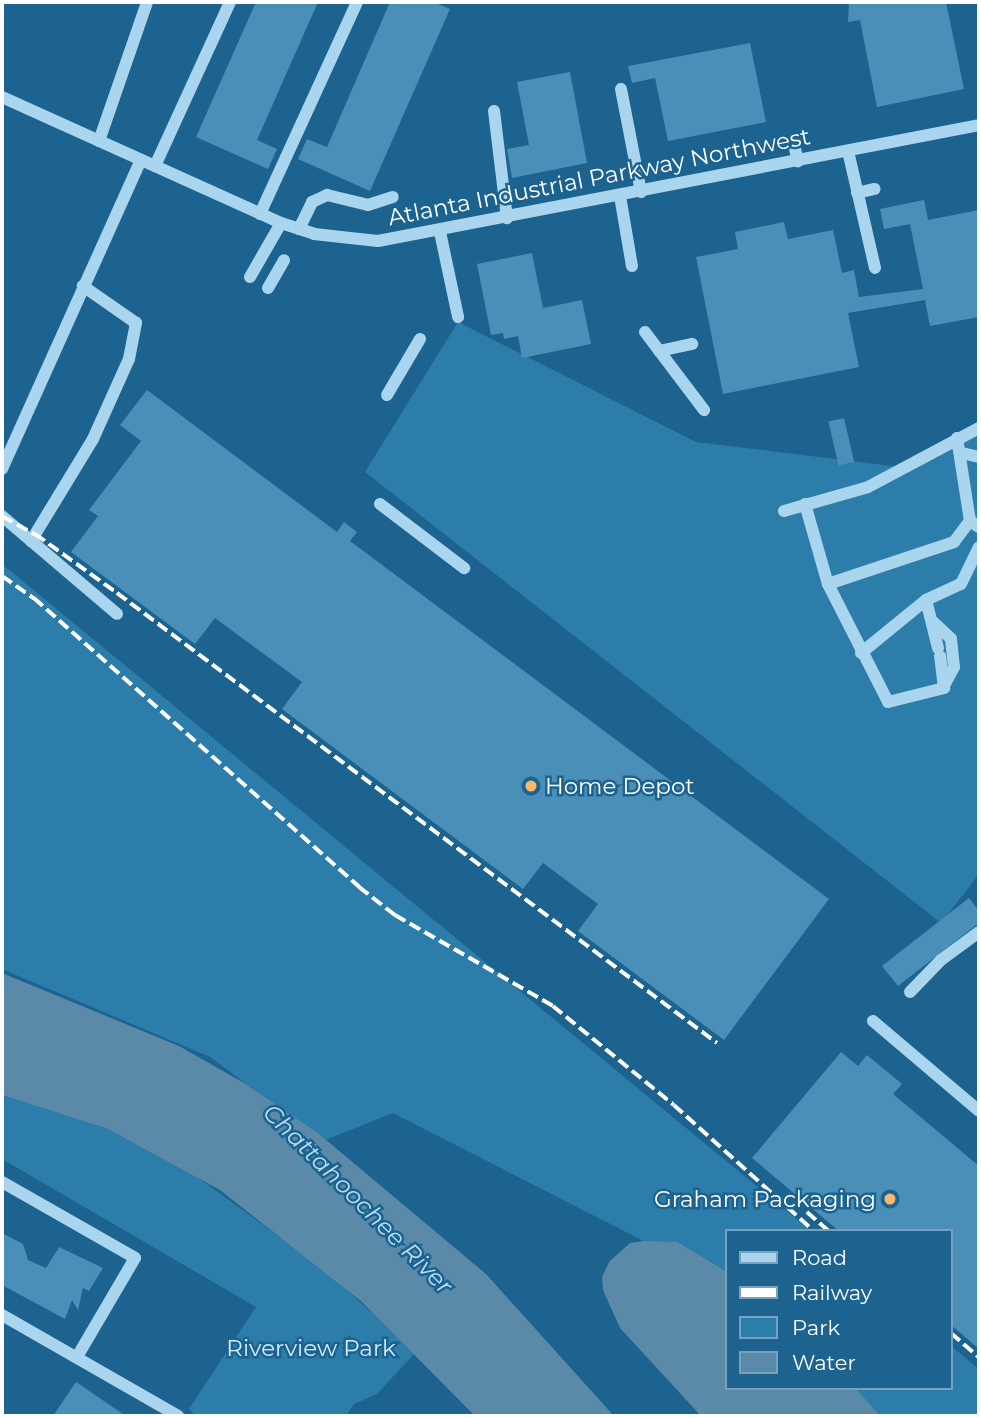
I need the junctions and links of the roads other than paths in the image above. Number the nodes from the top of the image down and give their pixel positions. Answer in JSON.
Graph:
{"nodes":[{"id":1,"x":147,"y":2,"type":"edge"},
{"id":2,"x":230,"y":2,"type":"edge"},
{"id":3,"x":357,"y":2,"type":"edge"},
{"id":4,"x":621,"y":89,"type":"dead end"},
{"id":5,"x":2,"y":97,"type":"edge"},
{"id":6,"x":494,"y":111,"type":"dead end"},
{"id":7,"x":979,"y":125,"type":"edge"},
{"id":8,"x":793,"y":140,"type":"dead end"},
{"id":9,"x":99,"y":141,"type":"junction"},
{"id":10,"x":848,"y":151,"type":"junction"},
{"id":11,"x":141,"y":160,"type":"junction"},
{"id":12,"x":797,"y":161,"type":"junction"},
{"id":13,"x":155,"y":166,"type":"junction"},
{"id":14,"x":875,"y":189,"type":"dead end"},
{"id":15,"x":641,"y":192,"type":"junction"},
{"id":16,"x":857,"y":193,"type":"junction"},
{"id":17,"x":620,"y":196,"type":"junction"},
{"id":18,"x":393,"y":197,"type":"dead end"},
{"id":19,"x":260,"y":214,"type":"junction"},
{"id":20,"x":507,"y":218,"type":"junction"},
{"id":21,"x":281,"y":223,"type":"junction"},
{"id":22,"x":299,"y":229,"type":"junction"},
{"id":23,"x":440,"y":232,"type":"junction"},
{"id":24,"x":284,"y":260,"type":"dead end"},
{"id":25,"x":632,"y":266,"type":"dead end"},
{"id":26,"x":875,"y":268,"type":"dead end"},
{"id":27,"x":250,"y":277,"type":"dead end"},
{"id":28,"x":83,"y":286,"type":"junction"},
{"id":29,"x":268,"y":288,"type":"dead end"},
{"id":30,"x":458,"y":317,"type":"dead end"},
{"id":31,"x":645,"y":332,"type":"dead end"},
{"id":32,"x":419,"y":339,"type":"dead end"},
{"id":33,"x":692,"y":344,"type":"dead end"},
{"id":34,"x":659,"y":351,"type":"junction"},
{"id":35,"x":387,"y":396,"type":"dead end"},
{"id":36,"x":705,"y":410,"type":"dead end"},
{"id":37,"x":979,"y":428,"type":"edge"},
{"id":38,"x":957,"y":438,"type":"junction"},
{"id":39,"x":962,"y":453,"type":"junction"},
{"id":40,"x":979,"y":457,"type":"edge"},
{"id":41,"x":2,"y":469,"type":"edge"},
{"id":42,"x":380,"y":504,"type":"dead end"},
{"id":43,"x":805,"y":504,"type":"junction"},
{"id":44,"x":784,"y":512,"type":"dead end"},
{"id":45,"x":2,"y":516,"type":"edge"},
{"id":46,"x":975,"y":524,"type":"edge"},
{"id":47,"x":31,"y":541,"type":"junction"},
{"id":48,"x":978,"y":552,"type":"edge"},
{"id":49,"x":464,"y":568,"type":"dead end"},
{"id":50,"x":828,"y":584,"type":"junction"},
{"id":51,"x":926,"y":600,"type":"junction"},
{"id":52,"x":117,"y":614,"type":"dead end"},
{"id":53,"x":931,"y":621,"type":"junction"},
{"id":54,"x":861,"y":653,"type":"junction"},
{"id":55,"x":944,"y":688,"type":"junction"},
{"id":56,"x":979,"y":932,"type":"edge"},
{"id":57,"x":910,"y":992,"type":"dead end"},
{"id":58,"x":873,"y":1021,"type":"dead end"},
{"id":59,"x":979,"y":1111,"type":"edge"},
{"id":60,"x":2,"y":1182,"type":"edge"},
{"id":61,"x":2,"y":1315,"type":"edge"},
{"id":62,"x":77,"y":1357,"type":"junction"},
{"id":63,"x":178,"y":1416,"type":"edge"}],
"edges":[{"from":1,"to":9,"type":"street"},
{"from":2,"to":13,"type":"street"},
{"from":3,"to":19,"type":"street"},
{"from":4,"to":15,"type":"street"},
{"from":5,"to":9,"type":"street","name":"Atlanta Industrial Parkway Northwest"},
{"from":6,"to":20,"type":"street"},
{"from":7,"to":10,"type":"street","name":"Atlanta Industrial Parkway Northwest"},
{"from":8,"to":12,"type":"street"},
{"from":9,"to":11,"type":"street","name":"Atlanta Industrial Parkway Northwest"},
{"from":10,"to":12,"type":"street","name":"Atlanta Industrial Parkway Northwest"},
{"from":10,"to":16,"type":"street"},
{"from":11,"to":13,"type":"street","name":"Atlanta Industrial Parkway Northwest"},
{"from":11,"to":28,"type":"street"},
{"from":12,"to":15,"type":"street","name":"Atlanta Industrial Parkway Northwest"},
{"from":13,"to":19,"type":"street","name":"Atlanta Industrial Parkway Northwest"},
{"from":14,"to":16,"type":"street"},
{"from":15,"to":17,"type":"street","name":"Atlanta Industrial Parkway Northwest"},
{"from":16,"to":26,"type":"street"},
{"from":17,"to":20,"type":"street","name":"Atlanta Industrial Parkway Northwest"},
{"from":17,"to":25,"type":"street"},
{"from":18,"to":22,"type":"street"},
{"from":19,"to":21,"type":"street","name":"Atlanta Industrial Parkway Northwest"},
{"from":20,"to":23,"type":"street","name":"Atlanta Industrial Parkway Northwest"},
{"from":21,"to":22,"type":"street","name":"Atlanta Industrial Parkway Northwest"},
{"from":21,"to":27,"type":"street"},
{"from":22,"to":23,"type":"street","name":"Atlanta Industrial Parkway Northwest"},
{"from":23,"to":30,"type":"street"},
{"from":24,"to":29,"type":"street"},
{"from":28,"to":41,"type":"street"},
{"from":28,"to":47,"type":"street"},
{"from":31,"to":34,"type":"street"},
{"from":32,"to":35,"type":"street"},
{"from":33,"to":34,"type":"street"},
{"from":34,"to":36,"type":"street"},
{"from":37,"to":38,"type":"street"},
{"from":38,"to":39,"type":"street"},
{"from":38,"to":43,"type":"street"},
{"from":39,"to":40,"type":"street"},
{"from":39,"to":46,"type":"street"},
{"from":42,"to":49,"type":"street"},
{"from":43,"to":44,"type":"street"},
{"from":43,"to":50,"type":"street"},
{"from":45,"to":47,"type":"street"},
{"from":46,"to":50,"type":"street"},
{"from":47,"to":52,"type":"street"},
{"from":48,"to":51,"type":"street"},
{"from":50,"to":54,"type":"street"},
{"from":51,"to":53,"type":"street"},
{"from":51,"to":54,"type":"street"},
{"from":53,"to":55,"type":"street"},
{"from":53,"to":55,"type":"street"},
{"from":54,"to":55,"type":"street"},
{"from":56,"to":57,"type":"street"},
{"from":58,"to":59,"type":"street"},
{"from":60,"to":62,"type":"street"},
{"from":61,"to":62,"type":"street"},
{"from":62,"to":63,"type":"street"}]}
